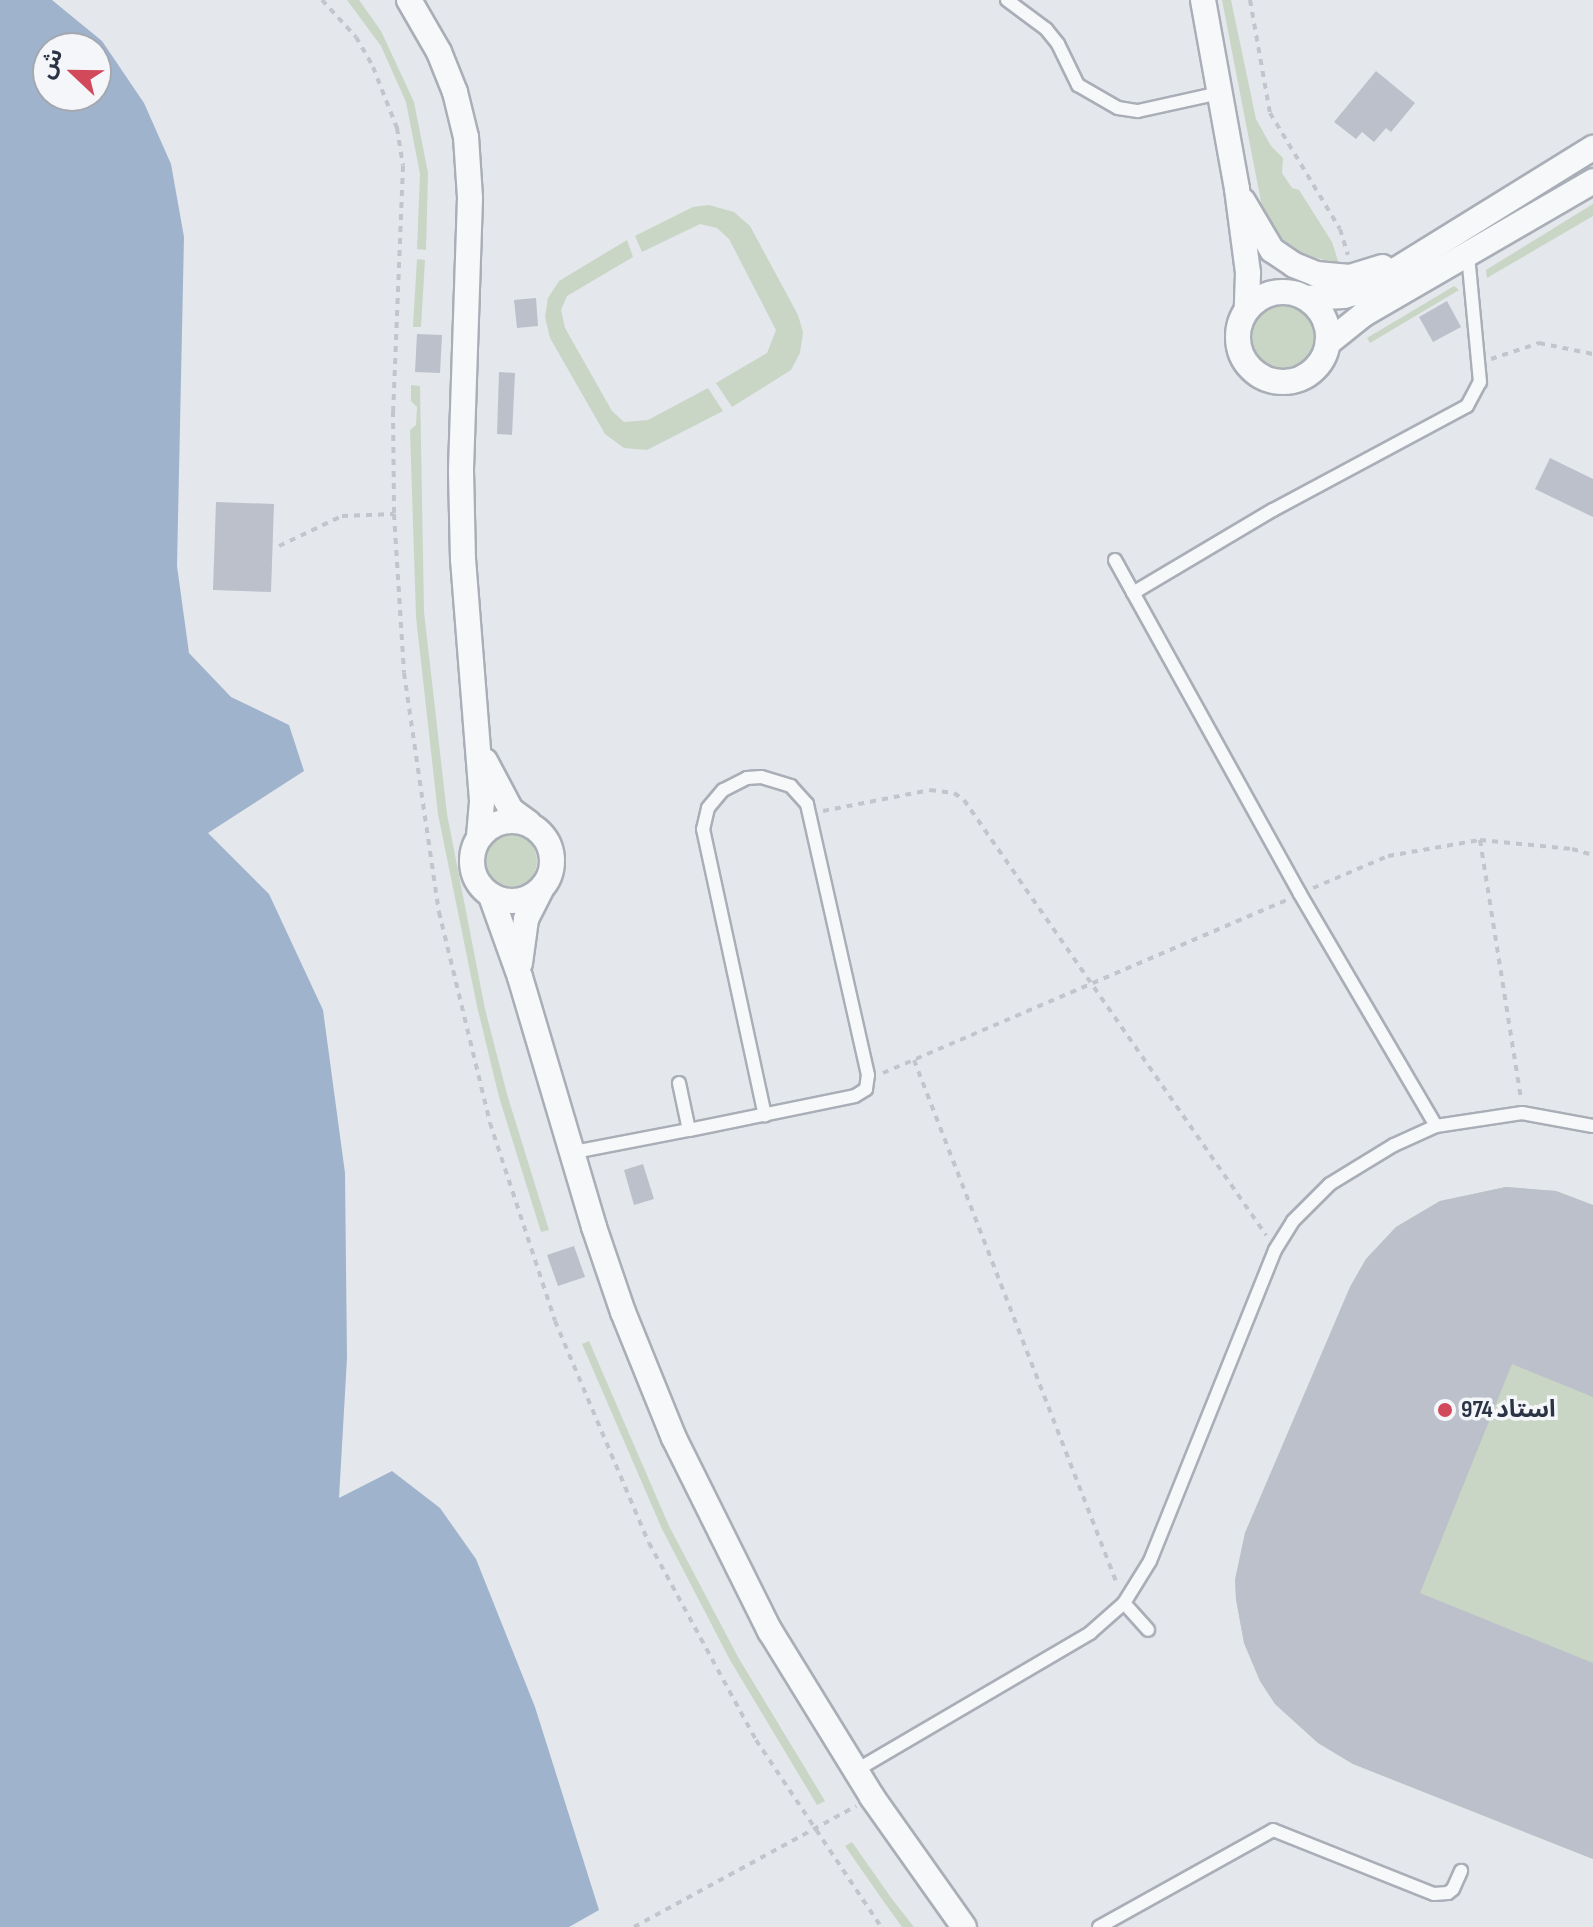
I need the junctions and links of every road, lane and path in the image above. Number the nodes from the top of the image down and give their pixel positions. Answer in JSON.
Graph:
{"nodes":[{"id":1,"x":409,"y":0,"type":"edge"},
{"id":2,"x":1007,"y":0,"type":"edge"},
{"id":3,"x":1203,"y":0,"type":"edge"},
{"id":4,"x":1250,"y":0,"type":"edge"},
{"id":5,"x":1220,"y":93,"type":"junction"},
{"id":6,"x":1593,"y":148,"type":"edge"},
{"id":7,"x":1593,"y":181,"type":"edge"},
{"id":8,"x":1237,"y":189,"type":"junction"},
{"id":9,"x":1468,"y":255,"type":"junction"},
{"id":10,"x":1412,"y":257,"type":"junction"},
{"id":11,"x":1350,"y":277,"type":"junction"},
{"id":12,"x":1306,"y":298,"type":"junction"},
{"id":13,"x":1247,"y":310,"type":"junction"},
{"id":14,"x":1328,"y":343,"type":"junction"},
{"id":15,"x":1593,"y":354,"type":"edge"},
{"id":16,"x":1479,"y":363,"type":"junction"},
{"id":17,"x":394,"y":514,"type":"dead end"},
{"id":18,"x":279,"y":546,"type":"dead end"},
{"id":19,"x":1115,"y":560,"type":"dead end"},
{"id":20,"x":1133,"y":593,"type":"junction"},
{"id":21,"x":478,"y":745,"type":"junction"},
{"id":22,"x":809,"y":814,"type":"junction"},
{"id":23,"x":529,"y":823,"type":"junction"},
{"id":24,"x":479,"y":836,"type":"junction"},
{"id":25,"x":1480,"y":840,"type":"junction"},
{"id":26,"x":1593,"y":855,"type":"edge"},
{"id":27,"x":540,"y":891,"type":"junction"},
{"id":28,"x":1300,"y":894,"type":"junction"},
{"id":29,"x":491,"y":896,"type":"junction"},
{"id":30,"x":520,"y":977,"type":"junction"},
{"id":31,"x":1090,"y":984,"type":"junction"},
{"id":32,"x":914,"y":1060,"type":"junction"},
{"id":33,"x":868,"y":1075,"type":"junction"},
{"id":34,"x":679,"y":1083,"type":"dead end"},
{"id":35,"x":1522,"y":1113,"type":"junction"},
{"id":36,"x":765,"y":1115,"type":"junction"},
{"id":37,"x":1436,"y":1126,"type":"junction"},
{"id":38,"x":1593,"y":1126,"type":"edge"},
{"id":39,"x":689,"y":1130,"type":"junction"},
{"id":40,"x":569,"y":1153,"type":"junction"},
{"id":41,"x":1275,"y":1250,"type":"junction"},
{"id":42,"x":1124,"y":1603,"type":"junction"},
{"id":43,"x":1148,"y":1630,"type":"dead end"},
{"id":44,"x":855,"y":1771,"type":"junction"},
{"id":45,"x":872,"y":1797,"type":"junction"},
{"id":46,"x":1461,"y":1871,"type":"dead end"},
{"id":47,"x":634,"y":1927,"type":"edge"},
{"id":48,"x":964,"y":1927,"type":"edge"},
{"id":49,"x":1099,"y":1927,"type":"edge"}],
"edges":[{"from":1,"to":21,"type":"street"},
{"from":2,"to":5,"type":"lane"},
{"from":3,"to":5,"type":"street"},
{"from":4,"to":11,"type":"path"},
{"from":5,"to":8,"type":"street"},
{"from":6,"to":10,"type":"street"},
{"from":7,"to":9,"type":"street"},
{"from":8,"to":11,"type":"street"},
{"from":8,"to":13,"type":"street"},
{"from":9,"to":14,"type":"street"},
{"from":9,"to":16,"type":"lane"},
{"from":10,"to":11,"type":"street"},
{"from":10,"to":12,"type":"street"},
{"from":12,"to":13,"type":"street"},
{"from":12,"to":14,"type":"street"},
{"from":13,"to":14,"type":"street"},
{"from":15,"to":16,"type":"path"},
{"from":16,"to":20,"type":"lane"},
{"from":17,"to":18,"type":"path"},
{"from":19,"to":20,"type":"lane"},
{"from":20,"to":28,"type":"lane"},
{"from":21,"to":23,"type":"street"},
{"from":21,"to":24,"type":"street"},
{"from":22,"to":31,"type":"path"},
{"from":22,"to":33,"type":"lane"},
{"from":22,"to":36,"type":"lane"},
{"from":23,"to":24,"type":"street"},
{"from":23,"to":27,"type":"street"},
{"from":24,"to":29,"type":"street"},
{"from":25,"to":26,"type":"path"},
{"from":25,"to":28,"type":"path"},
{"from":25,"to":35,"type":"path"},
{"from":27,"to":29,"type":"street"},
{"from":27,"to":30,"type":"street"},
{"from":28,"to":31,"type":"path"},
{"from":28,"to":37,"type":"lane"},
{"from":29,"to":30,"type":"street"},
{"from":30,"to":40,"type":"street"},
{"from":31,"to":32,"type":"path"},
{"from":31,"to":41,"type":"path"},
{"from":32,"to":33,"type":"path"},
{"from":32,"to":42,"type":"path"},
{"from":33,"to":36,"type":"lane"},
{"from":34,"to":39,"type":"lane"},
{"from":35,"to":37,"type":"lane"},
{"from":35,"to":38,"type":"lane"},
{"from":36,"to":39,"type":"lane"},
{"from":37,"to":41,"type":"lane"},
{"from":39,"to":40,"type":"lane"},
{"from":40,"to":44,"type":"street"},
{"from":41,"to":42,"type":"lane"},
{"from":42,"to":43,"type":"lane"},
{"from":42,"to":44,"type":"lane"},
{"from":44,"to":45,"type":"street"},
{"from":45,"to":47,"type":"path"},
{"from":45,"to":48,"type":"street"},
{"from":46,"to":49,"type":"lane"}]}
